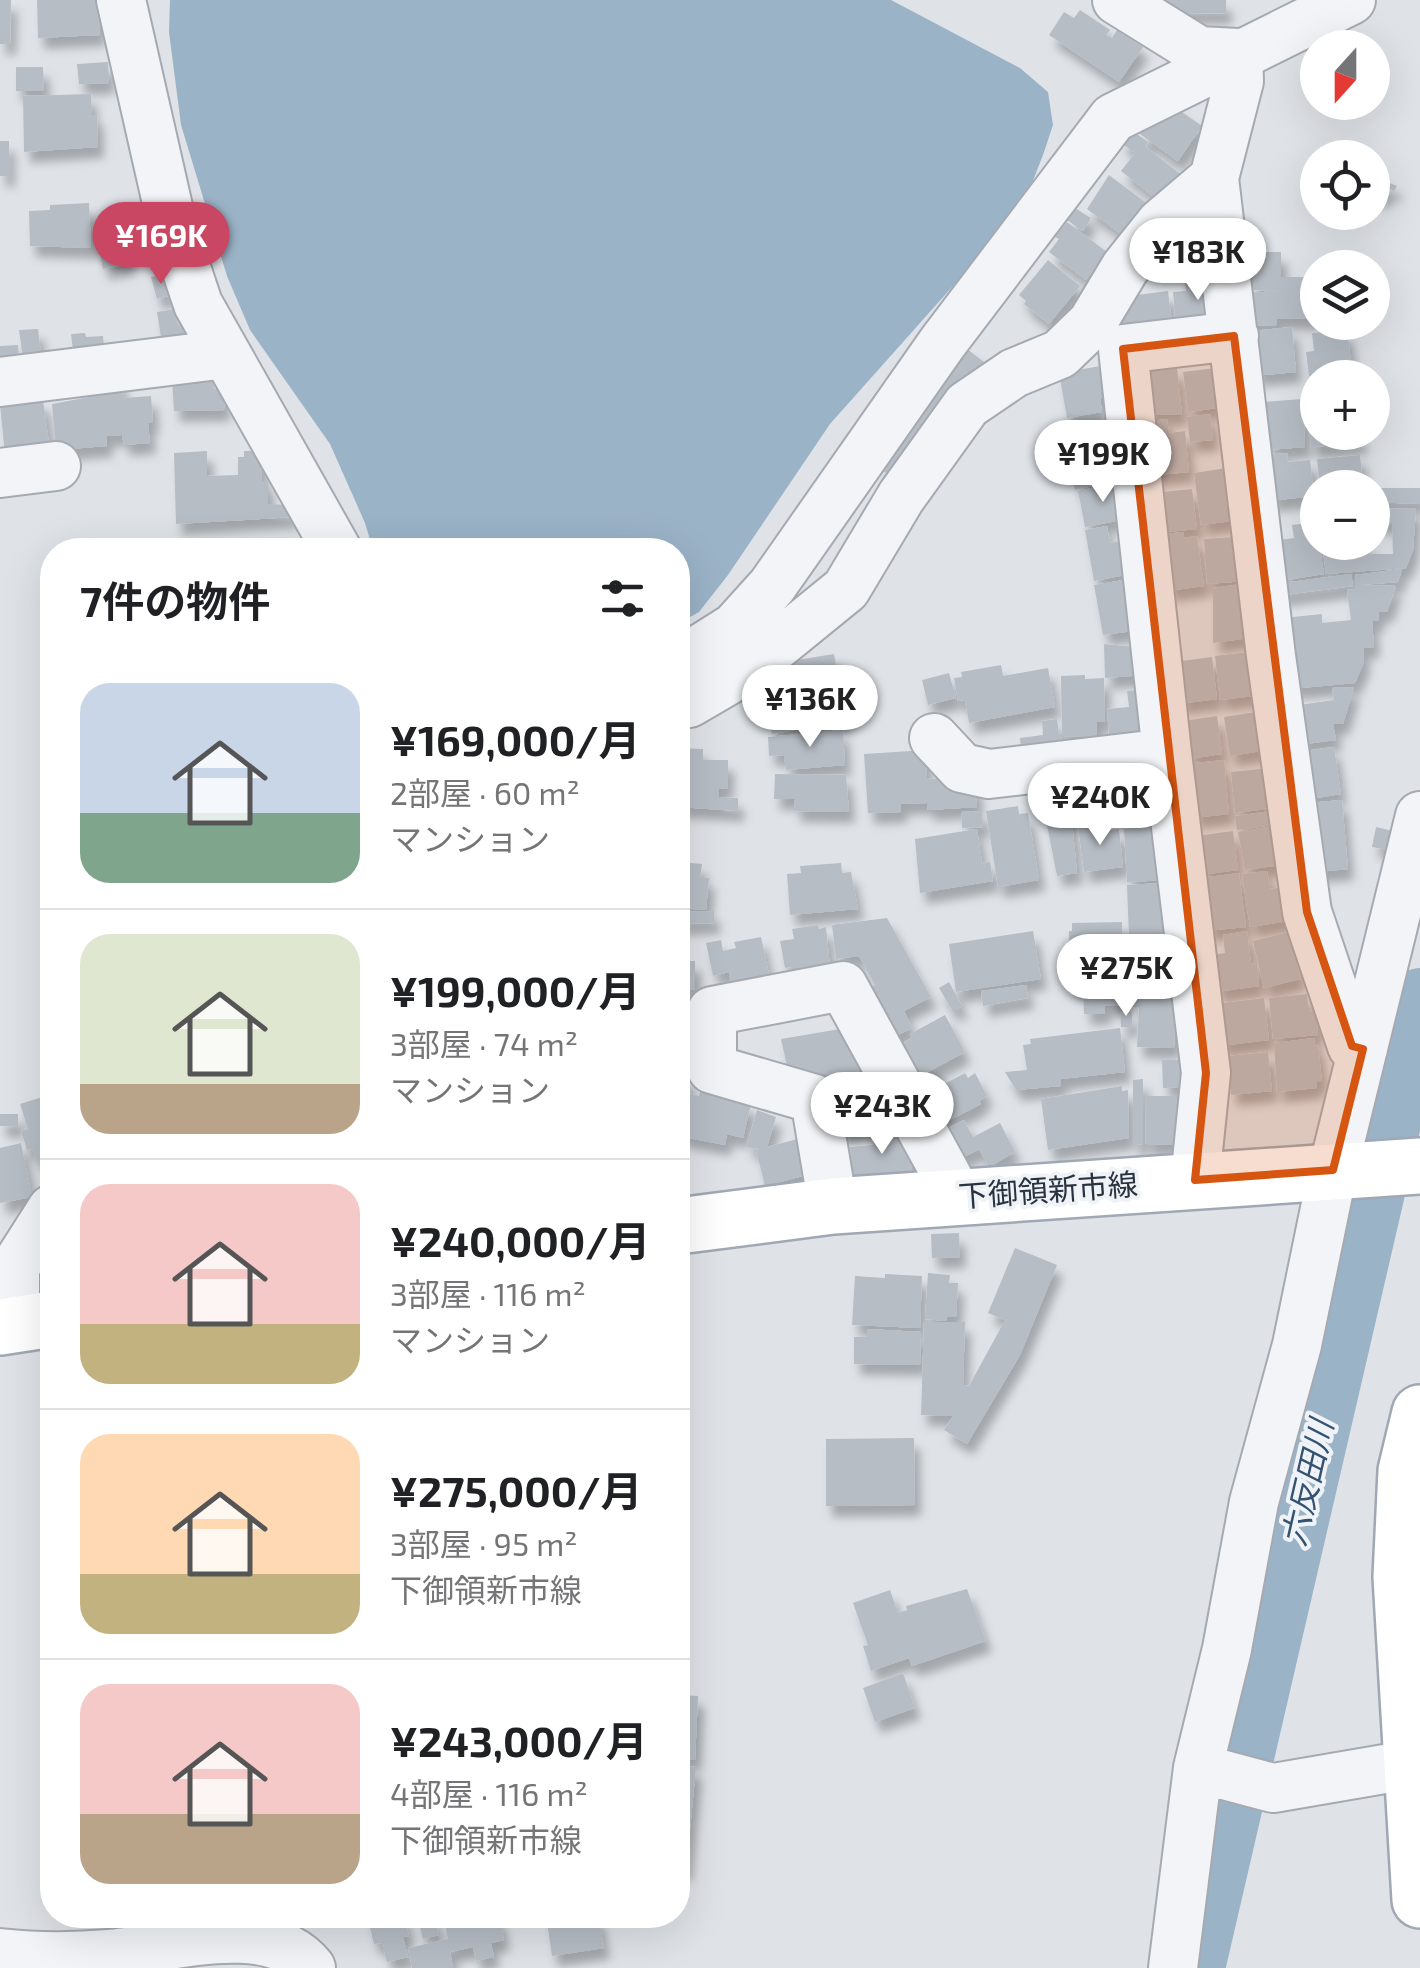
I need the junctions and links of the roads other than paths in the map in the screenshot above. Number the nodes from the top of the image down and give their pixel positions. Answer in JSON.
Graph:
{"nodes":[{"id":1,"x":121,"y":0,"type":"edge"},
{"id":2,"x":1117,"y":0,"type":"edge"},
{"id":3,"x":1351,"y":0,"type":"edge"},
{"id":4,"x":1238,"y":54,"type":"junction"},
{"id":5,"x":1214,"y":178,"type":"junction"},
{"id":6,"x":1234,"y":336,"type":"junction"},
{"id":7,"x":226,"y":354,"type":"junction"},
{"id":8,"x":0,"y":382,"type":"edge"},
{"id":9,"x":56,"y":466,"type":"dead end"},
{"id":10,"x":0,"y":473,"type":"edge"},
{"id":11,"x":330,"y":538,"type":"edge"},
{"id":12,"x":690,"y":655,"type":"edge"},
{"id":13,"x":690,"y":703,"type":"edge"},
{"id":14,"x":934,"y":738,"type":"dead end"},
{"id":15,"x":1167,"y":753,"type":"junction"},
{"id":16,"x":1420,"y":816,"type":"edge"},
{"id":17,"x":1363,"y":1050,"type":"junction"},
{"id":18,"x":1415,"y":1159,"type":"edge"},
{"id":19,"x":1340,"y":1170,"type":"junction"},
{"id":20,"x":1195,"y":1180,"type":"junction"},
{"id":21,"x":959,"y":1198,"type":"junction"},
{"id":22,"x":834,"y":1206,"type":"junction"},
{"id":23,"x":690,"y":1224,"type":"edge"},
{"id":24,"x":40,"y":1232,"type":"edge"},
{"id":25,"x":22,"y":1324,"type":"edge"},
{"id":26,"x":1420,"y":1413,"type":"edge"},
{"id":27,"x":1415,"y":1764,"type":"edge"},
{"id":28,"x":1198,"y":1768,"type":"junction"},
{"id":29,"x":1420,"y":1900,"type":"edge"},
{"id":30,"x":0,"y":1953,"type":"edge"},
{"id":31,"x":311,"y":1968,"type":"edge"},
{"id":32,"x":1173,"y":1968,"type":"edge"}],
"edges":[{"from":1,"to":7,"type":"street"},
{"from":2,"to":4,"type":"street"},
{"from":3,"to":4,"type":"street"},
{"from":4,"to":5,"type":"street"},
{"from":4,"to":12,"type":"street"},
{"from":5,"to":6,"type":"street"},
{"from":5,"to":13,"type":"street"},
{"from":6,"to":15,"type":"street"},
{"from":6,"to":17,"type":"street"},
{"from":7,"to":8,"type":"street"},
{"from":7,"to":11,"type":"street"},
{"from":9,"to":10,"type":"street"},
{"from":14,"to":15,"type":"street"},
{"from":15,"to":20,"type":"street"},
{"from":16,"to":17,"type":"street"},
{"from":17,"to":19,"type":"street"},
{"from":18,"to":19,"type":"main road","name":"下御領新市線"},
{"from":19,"to":20,"type":"main road","name":"下御領新市線"},
{"from":19,"to":28,"type":"street"},
{"from":20,"to":21,"type":"main road","name":"下御領新市線"},
{"from":21,"to":22,"type":"main road","name":"下御領新市線"},
{"from":21,"to":22,"type":"street"},
{"from":22,"to":23,"type":"main road","name":"下御領新市線"},
{"from":24,"to":25,"type":"street"},
{"from":26,"to":27,"type":"main road"},
{"from":27,"to":28,"type":"street"},
{"from":27,"to":29,"type":"main road"},
{"from":28,"to":32,"type":"street"},
{"from":30,"to":31,"type":"street"}]}
